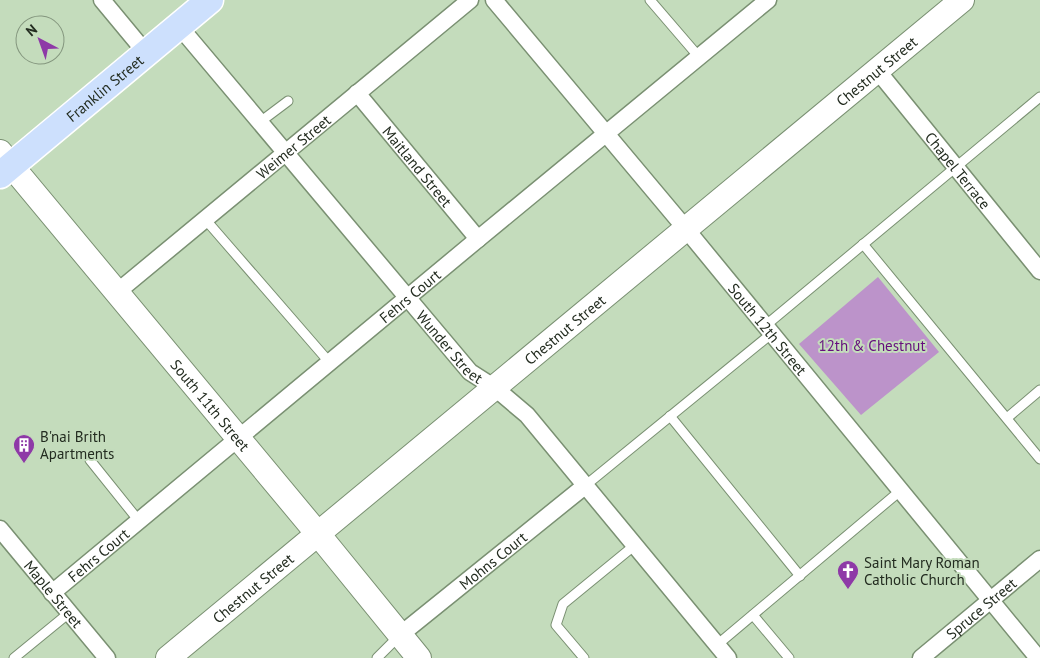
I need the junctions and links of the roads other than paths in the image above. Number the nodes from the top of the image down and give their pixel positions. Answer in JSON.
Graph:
{"nodes":[{"id":1,"x":102,"y":0,"type":"edge"},
{"id":2,"x":210,"y":0,"type":"edge"},
{"id":3,"x":470,"y":0,"type":"edge"},
{"id":4,"x":494,"y":0,"type":"edge"},
{"id":5,"x":650,"y":0,"type":"edge"},
{"id":6,"x":768,"y":0,"type":"edge"},
{"id":7,"x":962,"y":0,"type":"edge"},
{"id":8,"x":179,"y":26,"type":"junction"},
{"id":9,"x":146,"y":53,"type":"junction"},
{"id":10,"x":698,"y":57,"type":"junction"},
{"id":11,"x":877,"y":70,"type":"junction"},
{"id":12,"x":357,"y":94,"type":"junction"},
{"id":13,"x":1040,"y":97,"type":"edge"},
{"id":14,"x":288,"y":101,"type":"dead end"},
{"id":15,"x":260,"y":122,"type":"junction"},
{"id":16,"x":606,"y":134,"type":"junction"},
{"id":17,"x":286,"y":152,"type":"junction"},
{"id":18,"x":4,"y":165,"type":"edge"},
{"id":19,"x":955,"y":167,"type":"junction"},
{"id":20,"x":205,"y":219,"type":"junction"},
{"id":21,"x":686,"y":229,"type":"junction"},
{"id":22,"x":478,"y":240,"type":"junction"},
{"id":23,"x":863,"y":244,"type":"junction"},
{"id":24,"x":1040,"y":271,"type":"edge"},
{"id":25,"x":116,"y":293,"type":"junction"},
{"id":26,"x":408,"y":298,"type":"junction"},
{"id":27,"x":768,"y":330,"type":"junction"},
{"id":28,"x":330,"y":362,"type":"junction"},
{"id":29,"x":494,"y":388,"type":"junction"},
{"id":30,"x":1040,"y":390,"type":"edge"},
{"id":31,"x":670,"y":416,"type":"junction"},
{"id":32,"x":1007,"y":418,"type":"junction"},
{"id":33,"x":238,"y":439,"type":"junction"},
{"id":34,"x":1040,"y":459,"type":"edge"},
{"id":35,"x":90,"y":460,"type":"dead end"},
{"id":36,"x":586,"y":485,"type":"junction"},
{"id":37,"x":900,"y":492,"type":"junction"},
{"id":38,"x":139,"y":521,"type":"junction"},
{"id":39,"x":0,"y":529,"type":"edge"},
{"id":40,"x":318,"y":534,"type":"junction"},
{"id":41,"x":635,"y":545,"type":"junction"},
{"id":42,"x":1040,"y":559,"type":"edge"},
{"id":43,"x":800,"y":576,"type":"junction"},
{"id":44,"x":52,"y":593,"type":"junction"},
{"id":45,"x":990,"y":600,"type":"junction"},
{"id":46,"x":69,"y":613,"type":"junction"},
{"id":47,"x":753,"y":615,"type":"junction"},
{"id":48,"x":400,"y":635,"type":"junction"},
{"id":49,"x":722,"y":653,"type":"edge"},
{"id":50,"x":14,"y":658,"type":"edge"},
{"id":51,"x":107,"y":658,"type":"edge"},
{"id":52,"x":168,"y":658,"type":"edge"},
{"id":53,"x":377,"y":658,"type":"edge"},
{"id":54,"x":419,"y":658,"type":"edge"},
{"id":55,"x":584,"y":658,"type":"edge"},
{"id":56,"x":789,"y":658,"type":"edge"},
{"id":57,"x":921,"y":658,"type":"edge"},
{"id":58,"x":1038,"y":658,"type":"edge"}],
"edges":[{"from":1,"to":9,"type":"street"},
{"from":2,"to":8,"type":"main road","name":"Franklin Street"},
{"from":3,"to":12,"type":"street","name":"Weimer Street"},
{"from":4,"to":16,"type":"street","name":"South 12th Street"},
{"from":5,"to":10,"type":"lane"},
{"from":6,"to":10,"type":"street","name":"Fehrs Court"},
{"from":7,"to":11,"type":"street","name":"Chestnut Street"},
{"from":8,"to":9,"type":"main road","name":"Franklin Street"},
{"from":8,"to":15,"type":"street","name":"Wunder Street"},
{"from":9,"to":18,"type":"main road","name":"Franklin Street"},
{"from":10,"to":16,"type":"street","name":"Fehrs Court"},
{"from":11,"to":19,"type":"street","name":"Chapel Terrace"},
{"from":11,"to":21,"type":"street","name":"Chestnut Street"},
{"from":12,"to":17,"type":"street","name":"Weimer Street"},
{"from":12,"to":22,"type":"street","name":"Maitland Street"},
{"from":13,"to":19,"type":"lane"},
{"from":14,"to":15,"type":"lane"},
{"from":15,"to":17,"type":"street","name":"Wunder Street"},
{"from":16,"to":21,"type":"street","name":"South 12th Street"},
{"from":16,"to":22,"type":"street","name":"Fehrs Court"},
{"from":17,"to":20,"type":"street","name":"Weimer Street"},
{"from":17,"to":26,"type":"street","name":"Wunder Street"},
{"from":18,"to":25,"type":"street","name":"South 11th Street"},
{"from":19,"to":23,"type":"lane"},
{"from":19,"to":24,"type":"street","name":"Chapel Terrace"},
{"from":20,"to":25,"type":"street","name":"Weimer Street"},
{"from":20,"to":28,"type":"lane"},
{"from":21,"to":27,"type":"street","name":"South 12th Street"},
{"from":21,"to":29,"type":"street","name":"Chestnut Street"},
{"from":22,"to":26,"type":"street","name":"Fehrs Court"},
{"from":23,"to":27,"type":"lane"},
{"from":23,"to":32,"type":"lane"},
{"from":25,"to":33,"type":"street","name":"South 11th Street"},
{"from":26,"to":28,"type":"street","name":"Fehrs Court"},
{"from":26,"to":29,"type":"street","name":"Wunder Street"},
{"from":27,"to":31,"type":"lane"},
{"from":27,"to":37,"type":"street","name":"South 12th Street"},
{"from":28,"to":33,"type":"street","name":"Fehrs Court"},
{"from":29,"to":36,"type":"street","name":"Wunder Street"},
{"from":29,"to":40,"type":"street","name":"Chestnut Street"},
{"from":30,"to":32,"type":"lane"},
{"from":31,"to":36,"type":"lane"},
{"from":31,"to":43,"type":"lane"},
{"from":32,"to":34,"type":"lane"},
{"from":33,"to":38,"type":"street","name":"Fehrs Court"},
{"from":33,"to":40,"type":"street","name":"South 11th Street"},
{"from":35,"to":38,"type":"lane"},
{"from":36,"to":41,"type":"street","name":"Wunder Street"},
{"from":36,"to":48,"type":"street","name":"Mohns Court"},
{"from":37,"to":43,"type":"lane"},
{"from":37,"to":45,"type":"street","name":"South 12th Street"},
{"from":38,"to":44,"type":"street","name":"Fehrs Court"},
{"from":39,"to":44,"type":"street","name":"Maple Street"},
{"from":40,"to":48,"type":"street","name":"South 11th Street"},
{"from":40,"to":52,"type":"street","name":"Chestnut Street"},
{"from":41,"to":49,"type":"street","name":"Wunder Street"},
{"from":41,"to":55,"type":"lane"},
{"from":42,"to":45,"type":"street","name":"Spruce Street"},
{"from":43,"to":47,"type":"lane"},
{"from":44,"to":46,"type":"street","name":"Maple Street"},
{"from":45,"to":57,"type":"street","name":"Spruce Street"},
{"from":45,"to":58,"type":"street","name":"South 12th Street"},
{"from":46,"to":50,"type":"lane"},
{"from":46,"to":51,"type":"street","name":"Maple Street"},
{"from":47,"to":49,"type":"lane"},
{"from":47,"to":56,"type":"lane"},
{"from":48,"to":53,"type":"lane"},
{"from":48,"to":54,"type":"street","name":"South 11th Street"}]}
